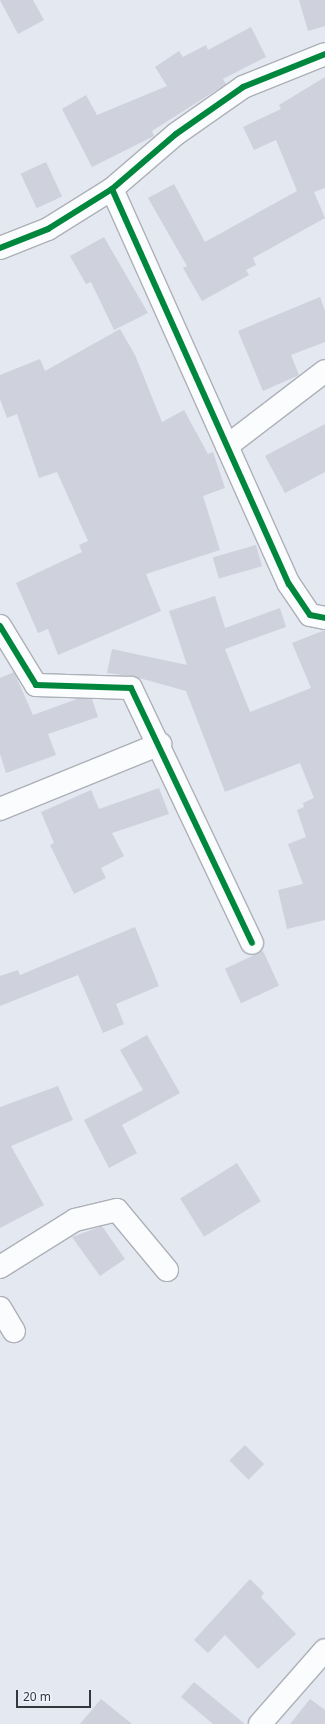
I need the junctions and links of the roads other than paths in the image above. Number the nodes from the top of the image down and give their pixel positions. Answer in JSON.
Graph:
{"nodes":[{"id":1,"x":325,"y":54,"type":"edge"},
{"id":2,"x":112,"y":189,"type":"junction"},
{"id":3,"x":3,"y":241,"type":"edge"},
{"id":4,"x":325,"y":371,"type":"edge"},
{"id":5,"x":227,"y":446,"type":"junction"},
{"id":6,"x":325,"y":618,"type":"edge"},
{"id":7,"x":0,"y":626,"type":"edge"},
{"id":8,"x":160,"y":744,"type":"junction"},
{"id":9,"x":0,"y":809,"type":"edge"},
{"id":10,"x":252,"y":943,"type":"dead end"},
{"id":11,"x":0,"y":1266,"type":"edge"},
{"id":12,"x":167,"y":1270,"type":"dead end"},
{"id":13,"x":0,"y":1308,"type":"edge"},
{"id":14,"x":14,"y":1331,"type":"dead end"},
{"id":15,"x":325,"y":1650,"type":"edge"},
{"id":16,"x":260,"y":1724,"type":"edge"}],
"edges":[{"from":1,"to":2,"type":"street"},
{"from":2,"to":3,"type":"street"},
{"from":2,"to":5,"type":"street"},
{"from":4,"to":5,"type":"street"},
{"from":5,"to":6,"type":"street"},
{"from":7,"to":8,"type":"street"},
{"from":8,"to":9,"type":"street"},
{"from":8,"to":10,"type":"street"},
{"from":11,"to":12,"type":"street"},
{"from":13,"to":14,"type":"street"},
{"from":15,"to":16,"type":"street"}]}
